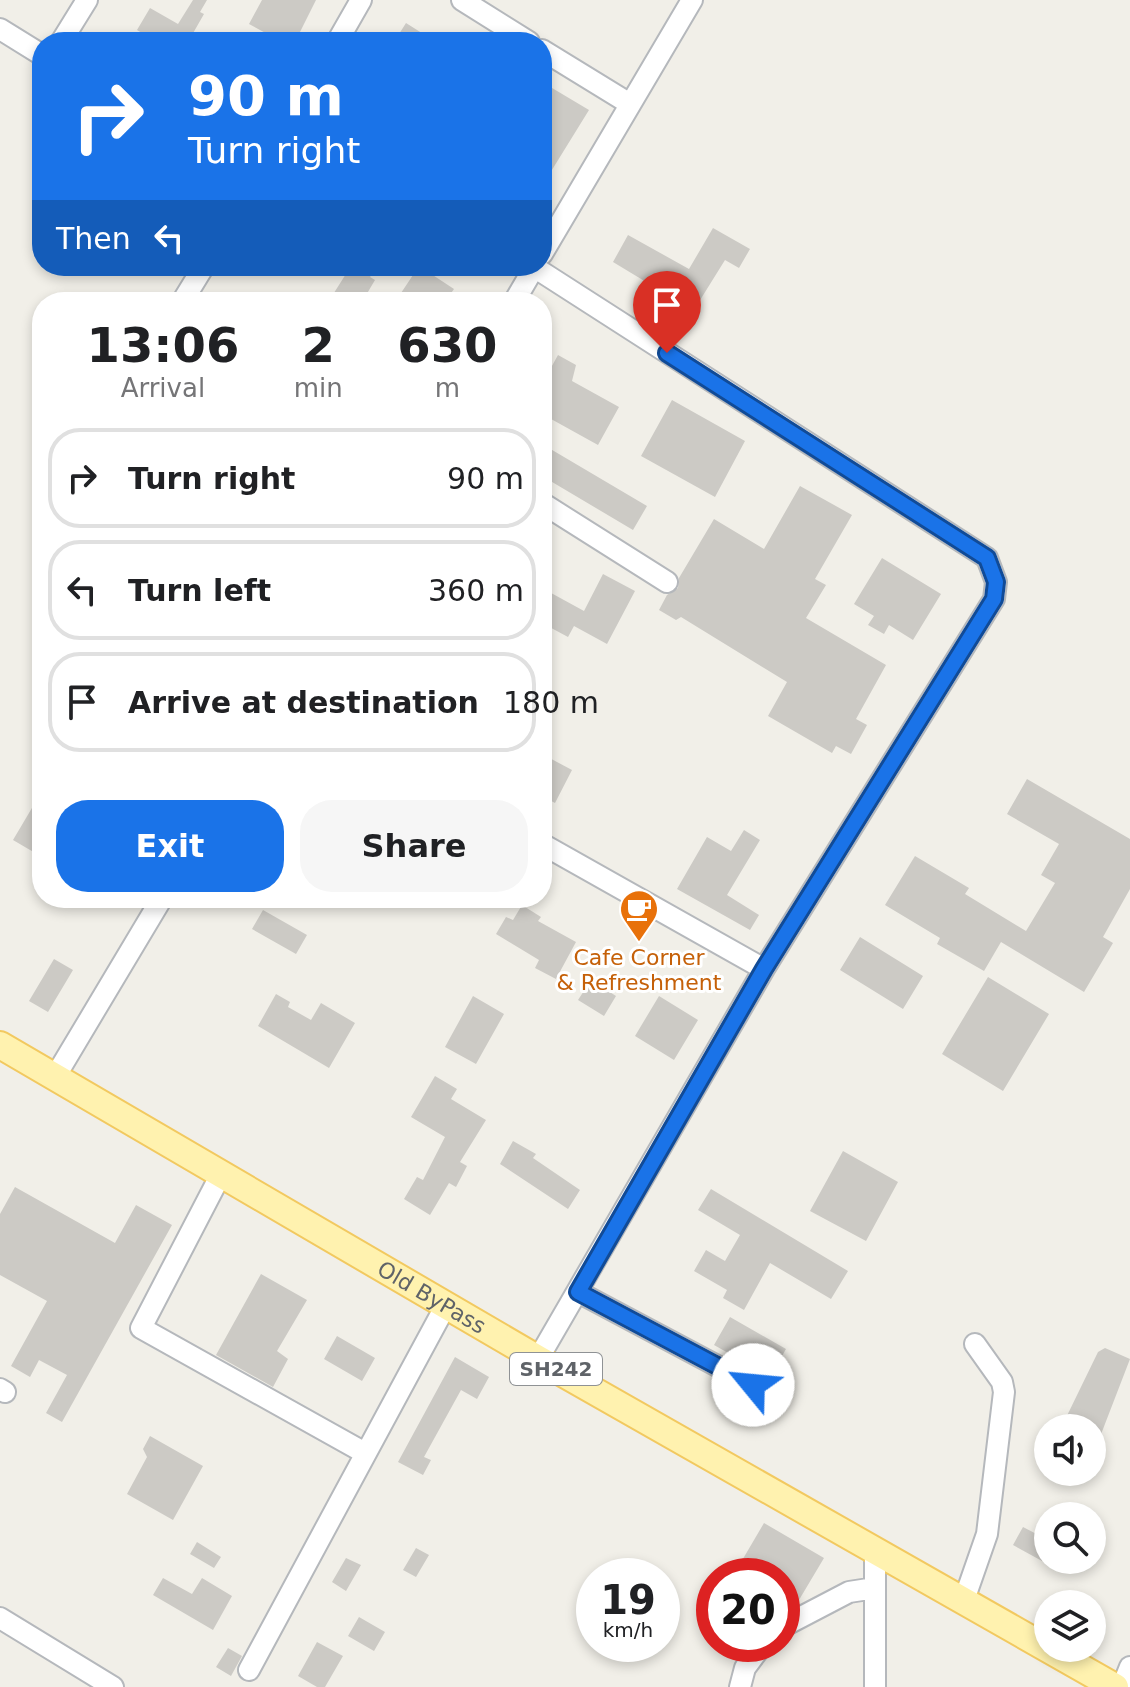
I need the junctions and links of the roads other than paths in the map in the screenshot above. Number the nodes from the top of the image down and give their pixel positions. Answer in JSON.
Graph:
{"nodes":[{"id":1,"x":87,"y":0,"type":"edge"},
{"id":2,"x":361,"y":0,"type":"edge"},
{"id":3,"x":462,"y":0,"type":"edge"},
{"id":4,"x":692,"y":0,"type":"edge"},
{"id":5,"x":0,"y":29,"type":"edge"},
{"id":6,"x":67,"y":32,"type":"edge"},
{"id":7,"x":343,"y":32,"type":"edge"},
{"id":8,"x":513,"y":32,"type":"edge"},
{"id":9,"x":32,"y":49,"type":"edge"},
{"id":10,"x":552,"y":56,"type":"edge"},
{"id":11,"x":630,"y":104,"type":"junction"},
{"id":12,"x":552,"y":237,"type":"edge"},
{"id":13,"x":552,"y":273,"type":"edge"},
{"id":14,"x":552,"y":509,"type":"edge"},
{"id":15,"x":667,"y":582,"type":"dead end"},
{"id":16,"x":552,"y":850,"type":"edge"},
{"id":17,"x":156,"y":908,"type":"edge"},
{"id":18,"x":764,"y":969,"type":"junction"},
{"id":19,"x":0,"y":1045,"type":"edge"},
{"id":20,"x":55,"y":1077,"type":"junction"},
{"id":21,"x":220,"y":1176,"type":"junction"},
{"id":22,"x":578,"y":1292,"type":"junction"},
{"id":23,"x":446,"y":1305,"type":"junction"},
{"id":24,"x":975,"y":1344,"type":"dead end"},
{"id":25,"x":538,"y":1359,"type":"junction"},
{"id":26,"x":753,"y":1385,"type":"dead end"},
{"id":27,"x":365,"y":1453,"type":"junction"},
{"id":28,"x":875,"y":1551,"type":"junction"},
{"id":29,"x":875,"y":1588,"type":"junction"},
{"id":30,"x":964,"y":1600,"type":"junction"},
{"id":31,"x":0,"y":1618,"type":"edge"},
{"id":32,"x":800,"y":1618,"type":"edge"},
{"id":33,"x":750,"y":1662,"type":"edge"},
{"id":34,"x":1130,"y":1667,"type":"edge"},
{"id":35,"x":249,"y":1670,"type":"dead end"},
{"id":36,"x":113,"y":1687,"type":"edge"},
{"id":37,"x":740,"y":1687,"type":"edge"},
{"id":38,"x":875,"y":1687,"type":"edge"},
{"id":39,"x":1115,"y":1687,"type":"edge"},
{"id":40,"x":1122,"y":1687,"type":"edge"}],
"edges":[{"from":1,"to":6,"type":"street"},
{"from":2,"to":7,"type":"street"},
{"from":3,"to":8,"type":"street"},
{"from":4,"to":11,"type":"street"},
{"from":5,"to":9,"type":"street"},
{"from":10,"to":11,"type":"street"},
{"from":11,"to":12,"type":"street"},
{"from":13,"to":18,"type":"street"},
{"from":14,"to":15,"type":"street"},
{"from":16,"to":18,"type":"street"},
{"from":17,"to":20,"type":"street"},
{"from":18,"to":22,"type":"street"},
{"from":19,"to":20,"type":"main road","name":"Old ByPass","number":"SH242"},
{"from":20,"to":21,"type":"main road","name":"Old ByPass","number":"SH242"},
{"from":21,"to":23,"type":"main road","name":"Old ByPass","number":"SH242"},
{"from":21,"to":27,"type":"street"},
{"from":22,"to":25,"type":"street"},
{"from":22,"to":26,"type":"street"},
{"from":23,"to":25,"type":"main road","name":"Old ByPass","number":"SH242"},
{"from":23,"to":27,"type":"street"},
{"from":24,"to":30,"type":"street"},
{"from":25,"to":28,"type":"main road","name":"Old ByPass","number":"SH242"},
{"from":27,"to":35,"type":"street"},
{"from":28,"to":29,"type":"street"},
{"from":28,"to":30,"type":"main road","name":"Old ByPass","number":"SH242"},
{"from":29,"to":32,"type":"street"},
{"from":29,"to":38,"type":"street"},
{"from":30,"to":39,"type":"main road","name":"Old ByPass","number":"SH242"},
{"from":31,"to":36,"type":"street"},
{"from":33,"to":37,"type":"street"},
{"from":34,"to":40,"type":"street"}]}
